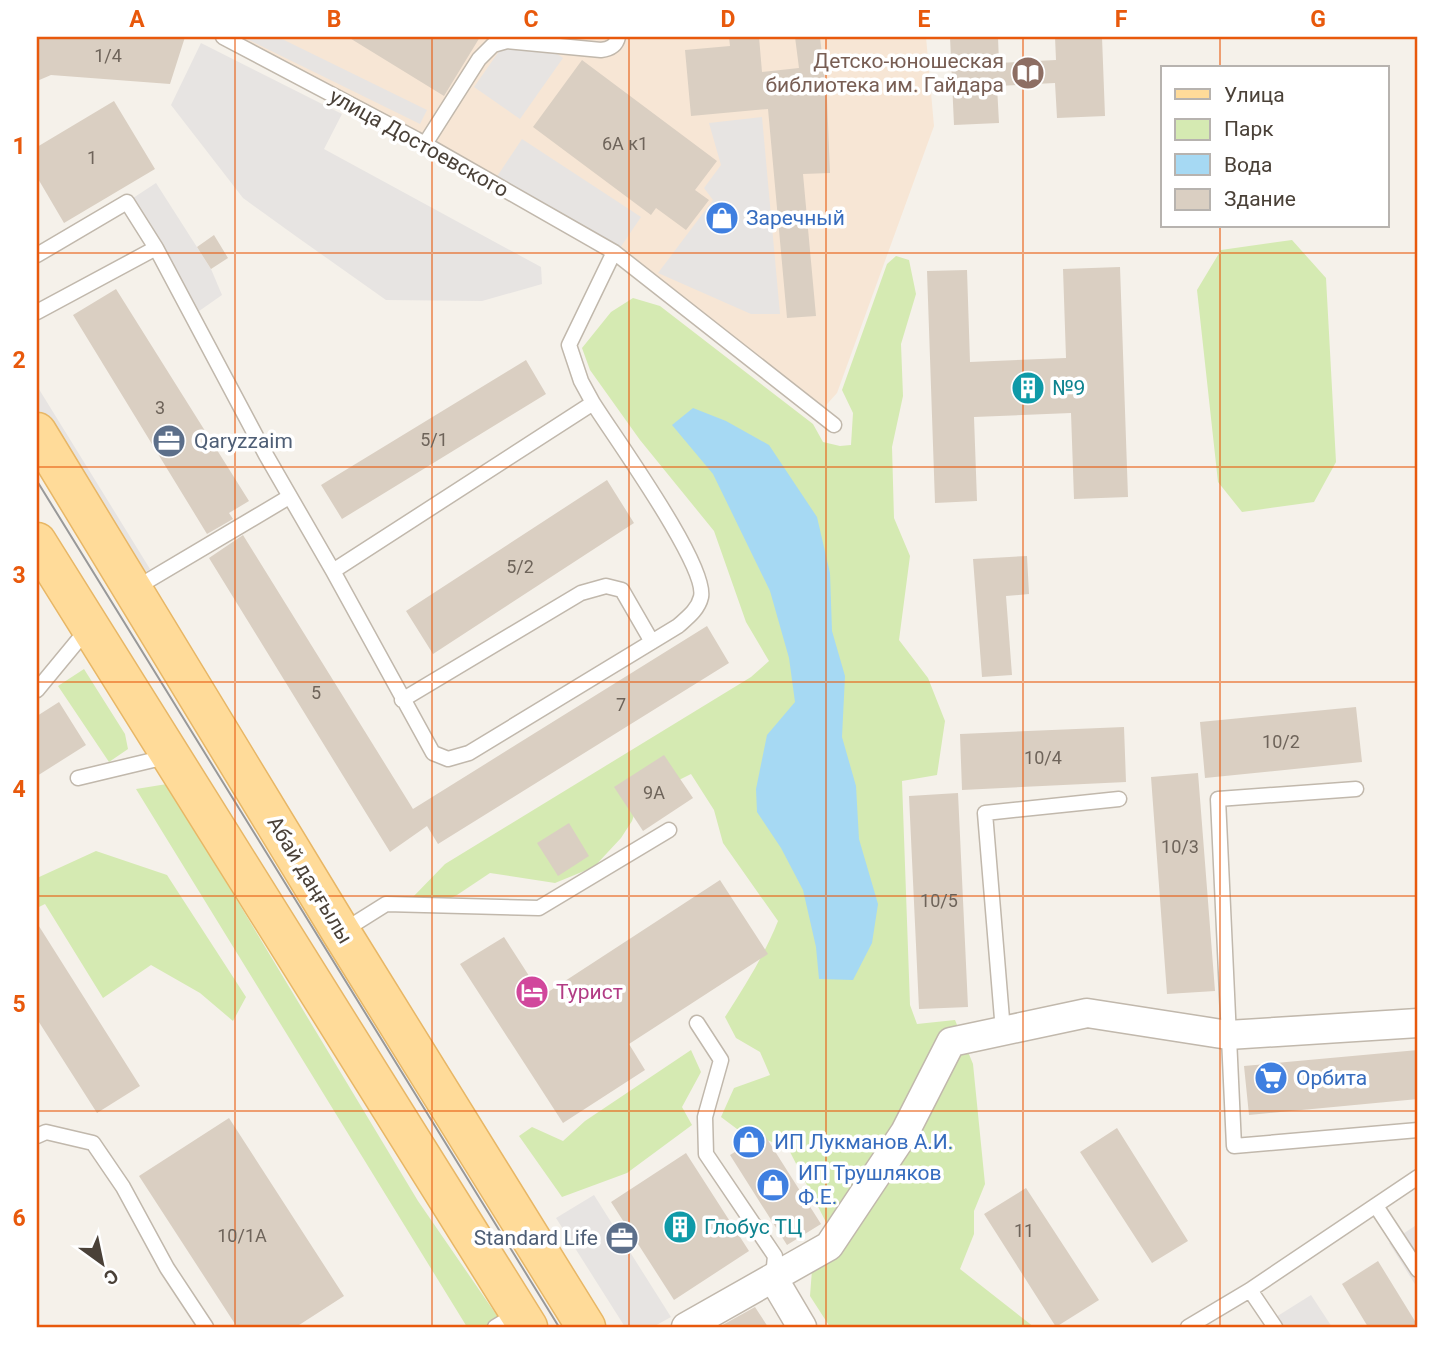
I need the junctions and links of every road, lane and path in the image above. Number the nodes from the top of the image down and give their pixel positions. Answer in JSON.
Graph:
{"nodes":[{"id":1,"x":223,"y":37,"type":"edge"},
{"id":2,"x":618,"y":37,"type":"edge"},
{"id":3,"x":425,"y":144,"type":"junction"},
{"id":4,"x":156,"y":248,"type":"junction"},
{"id":5,"x":614,"y":252,"type":"junction"},
{"id":6,"x":37,"y":255,"type":"edge"},
{"id":7,"x":37,"y":312,"type":"edge"},
{"id":8,"x":593,"y":403,"type":"junction"},
{"id":9,"x":834,"y":425,"type":"dead end"},
{"id":10,"x":37,"y":432,"type":"edge"},
{"id":11,"x":289,"y":497,"type":"junction"},
{"id":12,"x":37,"y":542,"type":"edge"},
{"id":13,"x":333,"y":571,"type":"junction"},
{"id":14,"x":133,"y":590,"type":"junction"},
{"id":15,"x":90,"y":626,"type":"junction"},
{"id":16,"x":652,"y":642,"type":"junction"},
{"id":17,"x":37,"y":690,"type":"edge"},
{"id":18,"x":402,"y":700,"type":"junction"},
{"id":19,"x":171,"y":756,"type":"junction"},
{"id":20,"x":78,"y":779,"type":"dead end"},
{"id":21,"x":1356,"y":789,"type":"dead end"},
{"id":22,"x":1119,"y":799,"type":"dead end"},
{"id":23,"x":669,"y":830,"type":"dead end"},
{"id":24,"x":341,"y":932,"type":"junction"},
{"id":25,"x":1418,"y":1023,"type":"edge"},
{"id":26,"x":697,"y":1024,"type":"dead end"},
{"id":27,"x":1003,"y":1031,"type":"junction"},
{"id":28,"x":1228,"y":1035,"type":"junction"},
{"id":29,"x":1418,"y":1129,"type":"edge"},
{"id":30,"x":37,"y":1136,"type":"edge"},
{"id":31,"x":1418,"y":1177,"type":"edge"},
{"id":32,"x":1376,"y":1206,"type":"junction"},
{"id":33,"x":1418,"y":1270,"type":"edge"},
{"id":34,"x":773,"y":1278,"type":"junction"},
{"id":35,"x":1250,"y":1290,"type":"junction"},
{"id":36,"x":514,"y":1322,"type":"edge"},
{"id":37,"x":206,"y":1327,"type":"edge"},
{"id":38,"x":586,"y":1327,"type":"edge"},
{"id":39,"x":686,"y":1327,"type":"edge"},
{"id":40,"x":803,"y":1327,"type":"edge"},
{"id":41,"x":1188,"y":1327,"type":"edge"},
{"id":42,"x":1275,"y":1327,"type":"edge"}],
"edges":[{"from":1,"to":3,"type":"lane","name":"улица Достоевского"},
{"from":2,"to":3,"type":"lane"},
{"from":3,"to":5,"type":"lane","name":"улица Достоевского"},
{"from":4,"to":6,"type":"lane"},
{"from":4,"to":7,"type":"lane"},
{"from":4,"to":11,"type":"lane"},
{"from":5,"to":8,"type":"lane"},
{"from":5,"to":9,"type":"lane","name":"улица Достоевского"},
{"from":8,"to":13,"type":"lane"},
{"from":8,"to":16,"type":"lane"},
{"from":10,"to":14,"type":"main road","name":"Абай даңғылы"},
{"from":11,"to":13,"type":"lane"},
{"from":11,"to":14,"type":"lane"},
{"from":12,"to":15,"type":"main road"},
{"from":13,"to":18,"type":"lane"},
{"from":14,"to":24,"type":"main road","name":"Абай даңғылы"},
{"from":15,"to":17,"type":"lane"},
{"from":15,"to":19,"type":"main road"},
{"from":16,"to":18,"type":"lane"},
{"from":16,"to":18,"type":"lane"},
{"from":19,"to":20,"type":"lane"},
{"from":19,"to":36,"type":"main road"},
{"from":21,"to":28,"type":"lane"},
{"from":22,"to":27,"type":"lane"},
{"from":23,"to":24,"type":"lane"},
{"from":24,"to":38,"type":"main road","name":"Абай даңғылы"},
{"from":25,"to":28,"type":"street"},
{"from":26,"to":34,"type":"lane"},
{"from":27,"to":28,"type":"street"},
{"from":27,"to":34,"type":"street"},
{"from":28,"to":29,"type":"lane"},
{"from":30,"to":37,"type":"lane"},
{"from":31,"to":32,"type":"lane"},
{"from":32,"to":33,"type":"lane"},
{"from":32,"to":35,"type":"lane"},
{"from":34,"to":39,"type":"street"},
{"from":34,"to":40,"type":"street"},
{"from":35,"to":41,"type":"lane"},
{"from":35,"to":42,"type":"lane"}]}
